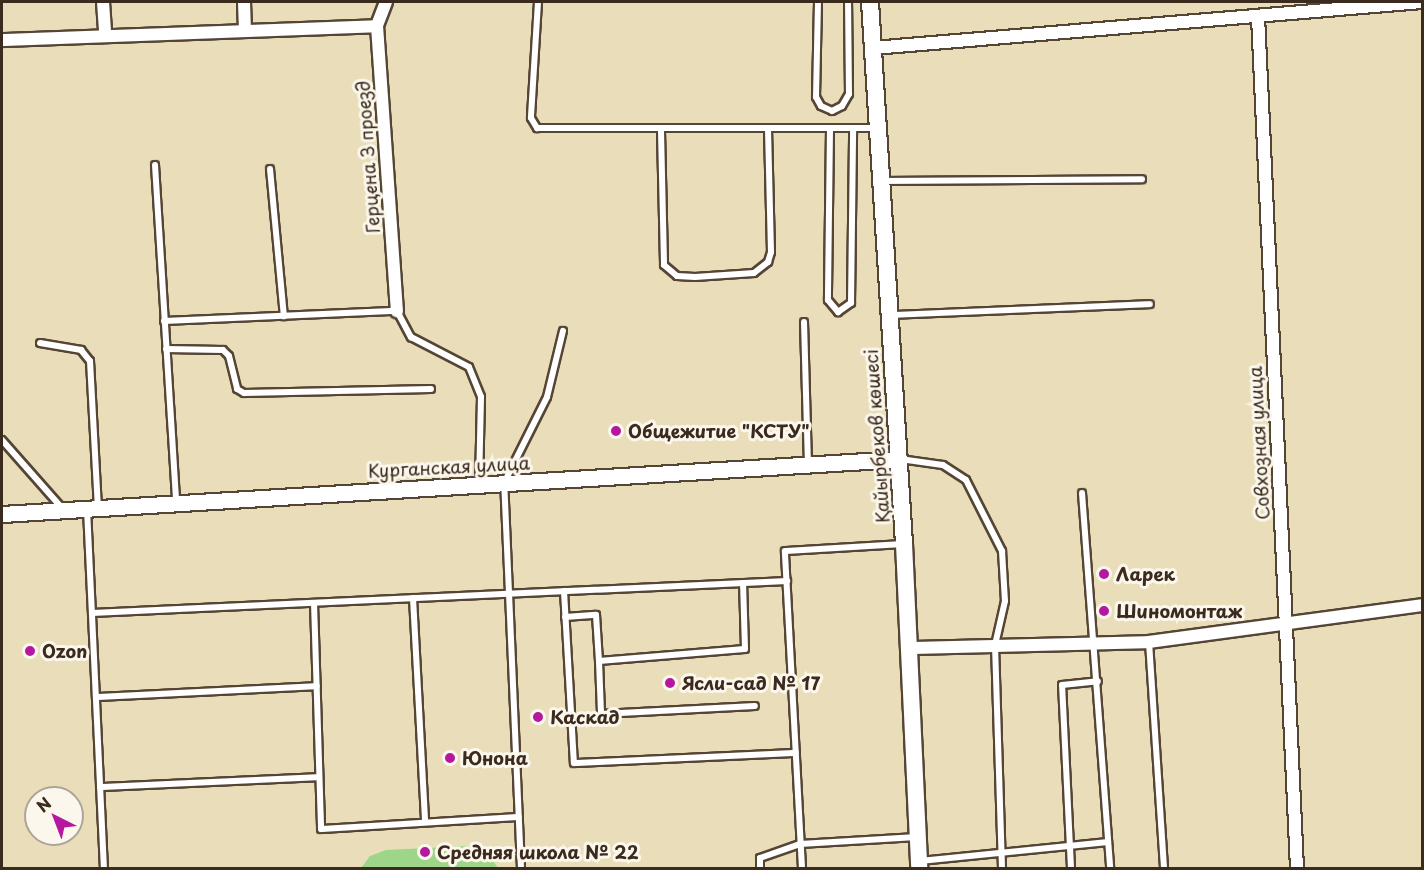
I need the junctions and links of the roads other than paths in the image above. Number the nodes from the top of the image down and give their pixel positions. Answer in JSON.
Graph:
{"nodes":[{"id":1,"x":103,"y":2,"type":"edge"},
{"id":2,"x":244,"y":2,"type":"edge"},
{"id":3,"x":386,"y":2,"type":"edge"},
{"id":4,"x":538,"y":2,"type":"edge"},
{"id":5,"x":818,"y":2,"type":"edge"},
{"id":6,"x":848,"y":2,"type":"edge"},
{"id":7,"x":870,"y":2,"type":"edge"},
{"id":8,"x":1422,"y":2,"type":"edge"},
{"id":9,"x":1258,"y":16,"type":"junction"},
{"id":10,"x":377,"y":26,"type":"junction"},
{"id":11,"x":245,"y":31,"type":"junction"},
{"id":12,"x":105,"y":34,"type":"junction"},
{"id":13,"x":2,"y":40,"type":"edge"},
{"id":14,"x":873,"y":48,"type":"junction"},
{"id":15,"x":853,"y":128,"type":"junction"},
{"id":16,"x":877,"y":128,"type":"junction"},
{"id":17,"x":830,"y":129,"type":"junction"},
{"id":18,"x":661,"y":130,"type":"junction"},
{"id":19,"x":768,"y":130,"type":"junction"},
{"id":20,"x":155,"y":165,"type":"dead end"},
{"id":21,"x":270,"y":169,"type":"dead end"},
{"id":22,"x":1142,"y":179,"type":"dead end"},
{"id":23,"x":880,"y":182,"type":"junction"},
{"id":24,"x":1150,"y":304,"type":"dead end"},
{"id":25,"x":397,"y":311,"type":"junction"},
{"id":26,"x":888,"y":315,"type":"junction"},
{"id":27,"x":284,"y":316,"type":"junction"},
{"id":28,"x":164,"y":321,"type":"junction"},
{"id":29,"x":804,"y":322,"type":"dead end"},
{"id":30,"x":563,"y":331,"type":"dead end"},
{"id":31,"x":40,"y":343,"type":"dead end"},
{"id":32,"x":166,"y":349,"type":"junction"},
{"id":33,"x":431,"y":389,"type":"dead end"},
{"id":34,"x":2,"y":441,"type":"edge"},
{"id":35,"x":899,"y":459,"type":"junction"},
{"id":36,"x":808,"y":465,"type":"junction"},
{"id":37,"x":504,"y":483,"type":"junction"},
{"id":38,"x":479,"y":485,"type":"junction"},
{"id":39,"x":1082,"y":493,"type":"dead end"},
{"id":40,"x":176,"y":503,"type":"junction"},
{"id":41,"x":93,"y":508,"type":"junction"},
{"id":42,"x":63,"y":510,"type":"junction"},
{"id":43,"x":2,"y":514,"type":"edge"},
{"id":44,"x":904,"y":544,"type":"junction"},
{"id":45,"x":787,"y":581,"type":"junction"},
{"id":46,"x":743,"y":583,"type":"junction"},
{"id":47,"x":564,"y":591,"type":"junction"},
{"id":48,"x":509,"y":594,"type":"junction"},
{"id":49,"x":413,"y":598,"type":"junction"},
{"id":50,"x":314,"y":603,"type":"junction"},
{"id":51,"x":1422,"y":605,"type":"edge"},
{"id":52,"x":92,"y":614,"type":"junction"},
{"id":53,"x":565,"y":617,"type":"junction"},
{"id":54,"x":1286,"y":626,"type":"junction"},
{"id":55,"x":1149,"y":642,"type":"junction"},
{"id":56,"x":1096,"y":644,"type":"junction"},
{"id":57,"x":994,"y":645,"type":"junction"},
{"id":58,"x":909,"y":648,"type":"junction"},
{"id":59,"x":600,"y":661,"type":"junction"},
{"id":60,"x":1098,"y":681,"type":"junction"},
{"id":61,"x":317,"y":686,"type":"junction"},
{"id":62,"x":96,"y":697,"type":"junction"},
{"id":63,"x":755,"y":706,"type":"dead end"},
{"id":64,"x":796,"y":753,"type":"junction"},
{"id":65,"x":320,"y":777,"type":"junction"},
{"id":66,"x":100,"y":787,"type":"junction"},
{"id":67,"x":519,"y":817,"type":"junction"},
{"id":68,"x":425,"y":822,"type":"junction"},
{"id":69,"x":918,"y":837,"type":"junction"},
{"id":70,"x":1108,"y":842,"type":"junction"},
{"id":71,"x":800,"y":844,"type":"junction"},
{"id":72,"x":919,"y":865,"type":"edge"},
{"id":73,"x":104,"y":868,"type":"edge"},
{"id":74,"x":521,"y":868,"type":"edge"},
{"id":75,"x":760,"y":868,"type":"edge"},
{"id":76,"x":802,"y":868,"type":"edge"},
{"id":77,"x":1002,"y":868,"type":"edge"},
{"id":78,"x":1071,"y":868,"type":"edge"},
{"id":79,"x":1110,"y":868,"type":"edge"},
{"id":80,"x":1164,"y":868,"type":"edge"},
{"id":81,"x":1297,"y":868,"type":"edge"}],
"edges":[{"from":1,"to":12,"type":"street"},
{"from":2,"to":11,"type":"street"},
{"from":3,"to":10,"type":"street","name":"Герцена 3 проезд"},
{"from":4,"to":18,"type":"lane"},
{"from":5,"to":6,"type":"lane"},
{"from":7,"to":14,"type":"main road","name":"Қайырбеков көшесі"},
{"from":8,"to":9,"type":"street"},
{"from":9,"to":14,"type":"street"},
{"from":9,"to":54,"type":"street","name":"Совхозная улица"},
{"from":10,"to":11,"type":"street"},
{"from":10,"to":25,"type":"street","name":"Герцена 3 проезд"},
{"from":11,"to":12,"type":"street"},
{"from":12,"to":13,"type":"street"},
{"from":14,"to":16,"type":"main road","name":"Қайырбеков көшесі"},
{"from":15,"to":16,"type":"lane"},
{"from":15,"to":17,"type":"lane"},
{"from":15,"to":17,"type":"lane"},
{"from":16,"to":23,"type":"main road","name":"Қайырбеков көшесі"},
{"from":17,"to":19,"type":"lane"},
{"from":18,"to":19,"type":"lane"},
{"from":18,"to":19,"type":"lane"},
{"from":20,"to":28,"type":"lane"},
{"from":21,"to":27,"type":"lane"},
{"from":22,"to":23,"type":"lane"},
{"from":23,"to":26,"type":"main road","name":"Қайырбеков көшесі"},
{"from":24,"to":26,"type":"lane"},
{"from":25,"to":27,"type":"lane"},
{"from":25,"to":38,"type":"lane"},
{"from":26,"to":35,"type":"main road","name":"Қайырбеков көшесі"},
{"from":27,"to":28,"type":"lane"},
{"from":28,"to":32,"type":"lane"},
{"from":29,"to":36,"type":"lane"},
{"from":30,"to":37,"type":"lane"},
{"from":31,"to":41,"type":"lane"},
{"from":32,"to":33,"type":"lane"},
{"from":32,"to":40,"type":"lane"},
{"from":34,"to":42,"type":"lane"},
{"from":35,"to":36,"type":"street","name":"Курганская улица"},
{"from":35,"to":44,"type":"main road","name":"Қайырбеков көшесі"},
{"from":35,"to":57,"type":"lane"},
{"from":36,"to":37,"type":"street","name":"Курганская улица"},
{"from":37,"to":38,"type":"street","name":"Курганская улица"},
{"from":37,"to":48,"type":"lane"},
{"from":38,"to":40,"type":"street","name":"Курганская улица"},
{"from":39,"to":56,"type":"lane"},
{"from":40,"to":41,"type":"street","name":"Курганская улица"},
{"from":41,"to":42,"type":"street","name":"Курганская улица"},
{"from":41,"to":52,"type":"lane"},
{"from":42,"to":43,"type":"street","name":"Курганская улица"},
{"from":44,"to":45,"type":"lane"},
{"from":44,"to":58,"type":"main road","name":"Қайырбеков көшесі"},
{"from":45,"to":46,"type":"lane"},
{"from":45,"to":64,"type":"lane"},
{"from":46,"to":47,"type":"lane"},
{"from":46,"to":59,"type":"lane"},
{"from":47,"to":48,"type":"lane"},
{"from":47,"to":53,"type":"lane"},
{"from":48,"to":49,"type":"lane"},
{"from":48,"to":67,"type":"lane"},
{"from":49,"to":50,"type":"lane"},
{"from":49,"to":68,"type":"lane"},
{"from":50,"to":52,"type":"lane"},
{"from":50,"to":61,"type":"lane"},
{"from":51,"to":54,"type":"street"},
{"from":52,"to":62,"type":"lane"},
{"from":53,"to":59,"type":"lane"},
{"from":53,"to":64,"type":"lane"},
{"from":54,"to":55,"type":"street"},
{"from":54,"to":81,"type":"street","name":"Совхозная улица"},
{"from":55,"to":56,"type":"street"},
{"from":55,"to":80,"type":"lane"},
{"from":56,"to":57,"type":"street"},
{"from":56,"to":60,"type":"lane"},
{"from":57,"to":58,"type":"street"},
{"from":57,"to":77,"type":"lane"},
{"from":58,"to":69,"type":"main road","name":"Қайырбеков көшесі"},
{"from":59,"to":63,"type":"lane"},
{"from":60,"to":70,"type":"lane"},
{"from":60,"to":78,"type":"lane"},
{"from":61,"to":62,"type":"lane"},
{"from":61,"to":65,"type":"lane"},
{"from":62,"to":66,"type":"lane"},
{"from":64,"to":71,"type":"lane"},
{"from":65,"to":66,"type":"lane"},
{"from":65,"to":68,"type":"lane"},
{"from":66,"to":73,"type":"lane"},
{"from":67,"to":68,"type":"lane"},
{"from":67,"to":74,"type":"lane"},
{"from":69,"to":71,"type":"lane"},
{"from":69,"to":72,"type":"main road","name":"Қайырбеков көшесі"},
{"from":70,"to":72,"type":"lane"},
{"from":70,"to":79,"type":"lane"},
{"from":71,"to":75,"type":"lane"},
{"from":71,"to":76,"type":"lane"}]}
